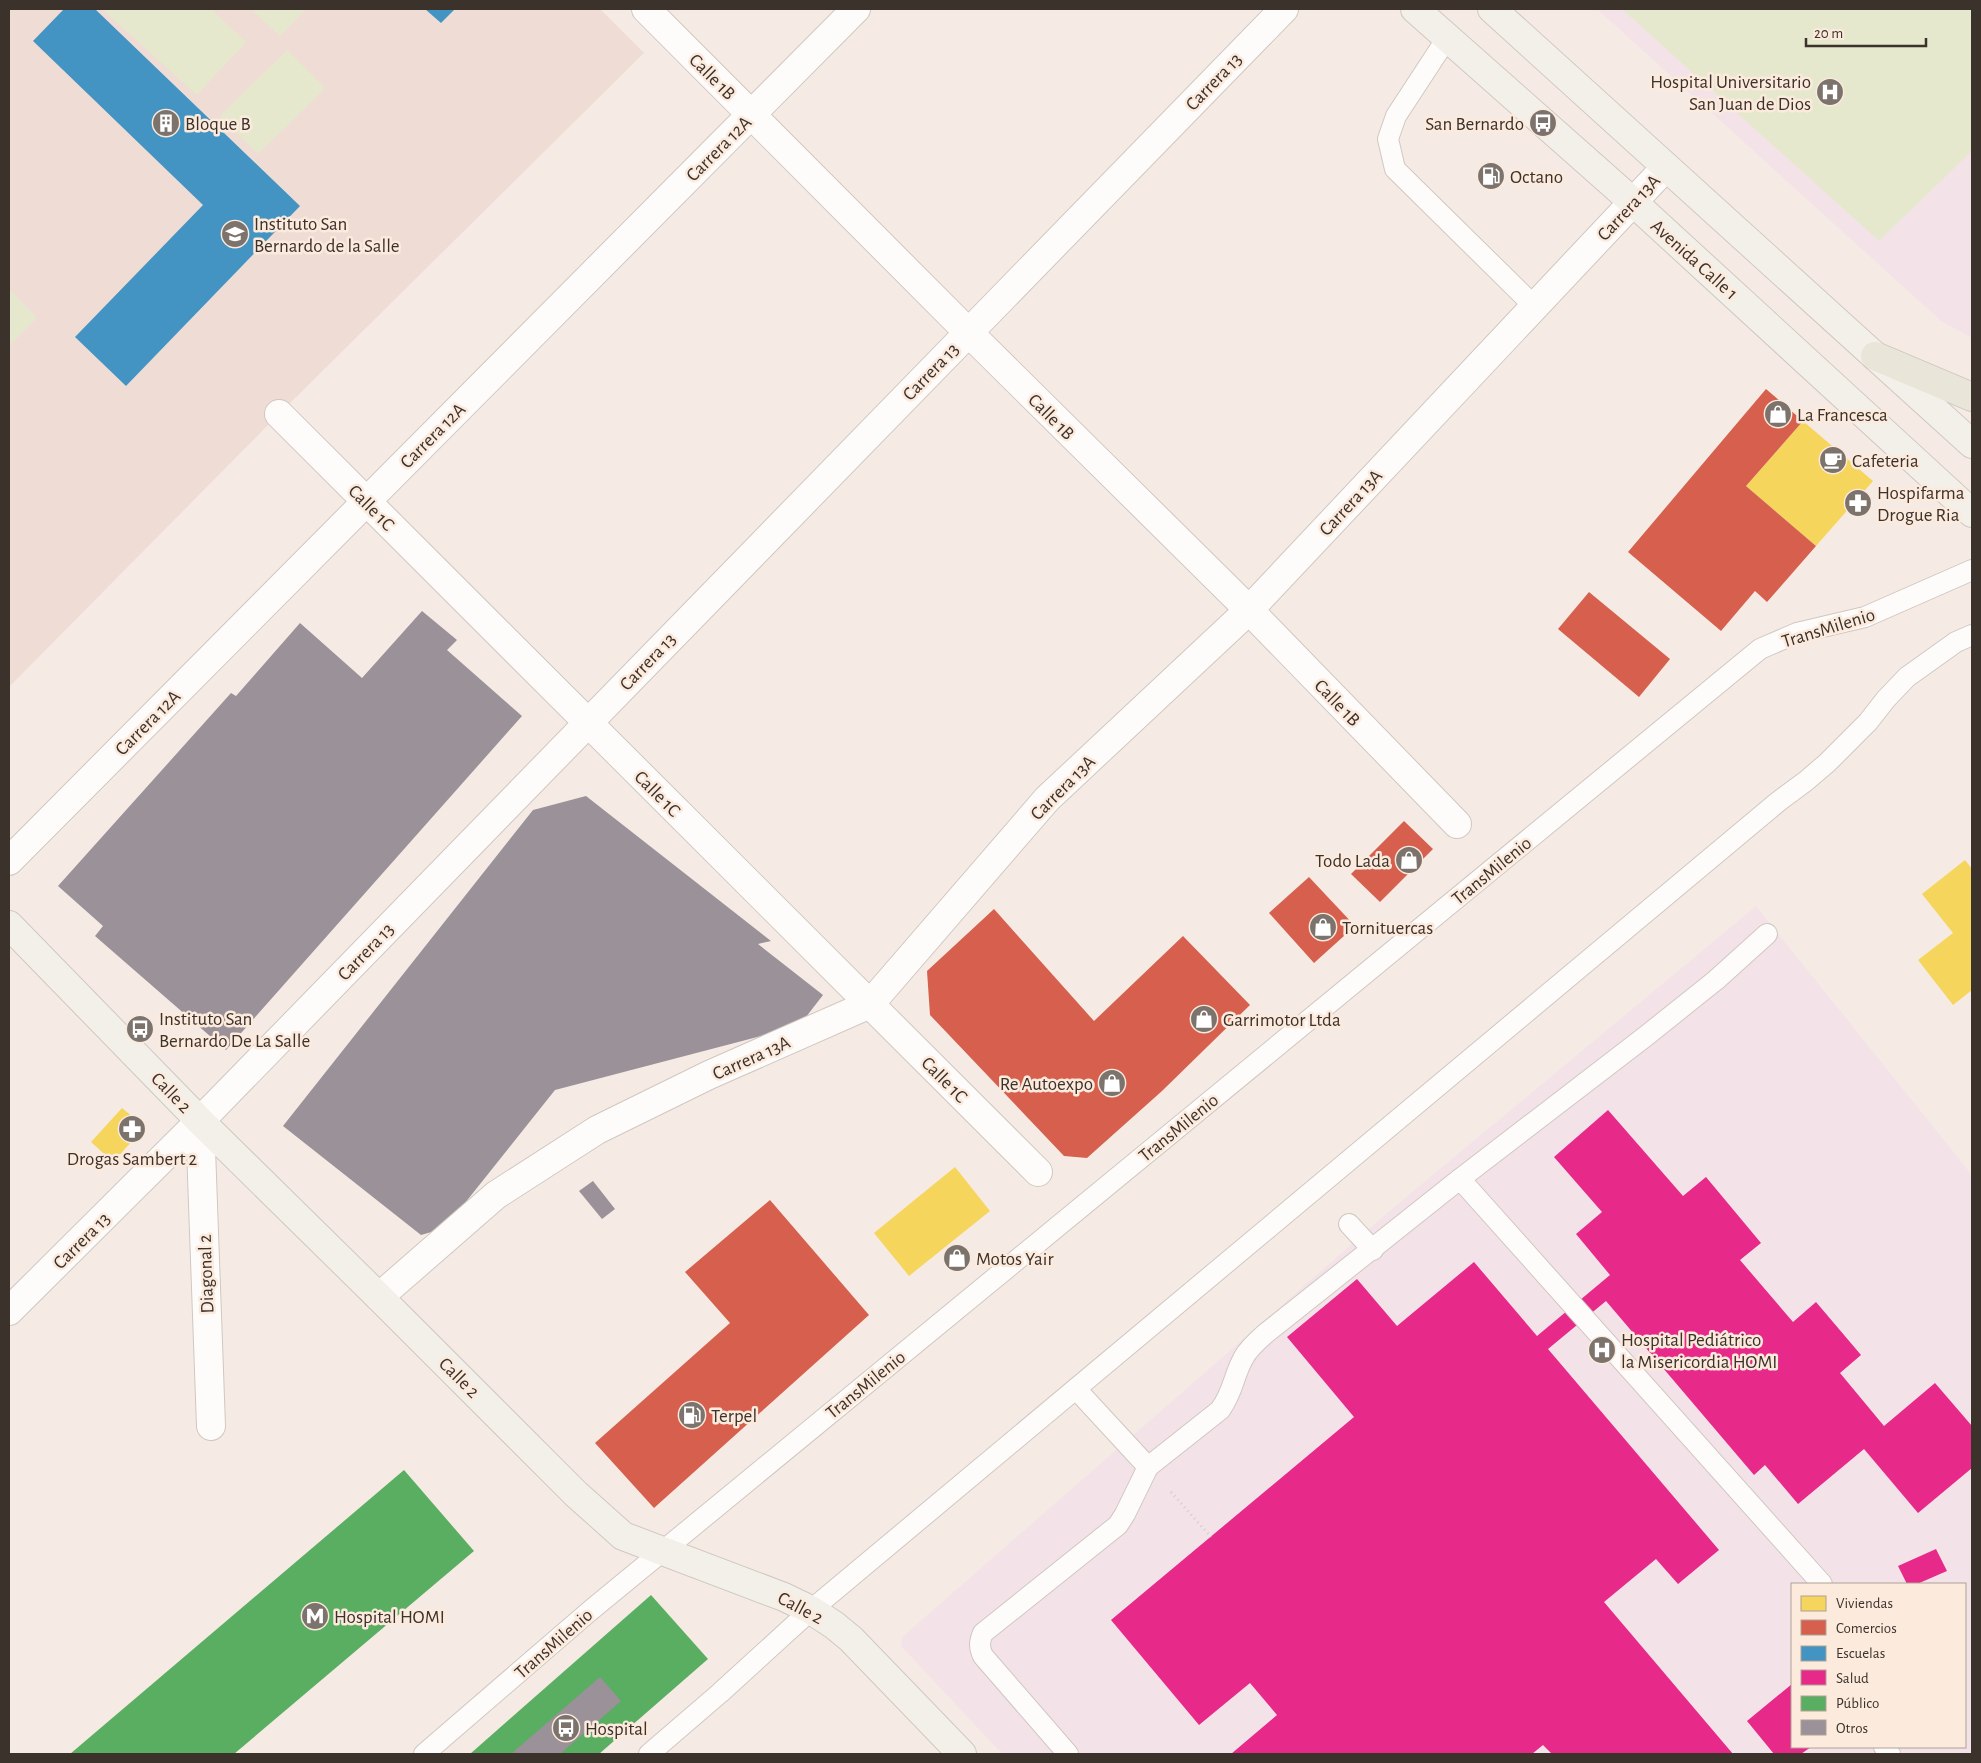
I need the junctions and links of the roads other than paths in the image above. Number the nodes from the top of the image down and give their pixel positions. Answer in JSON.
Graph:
{"nodes":[{"id":1,"x":646,"y":9,"type":"edge"},
{"id":2,"x":856,"y":9,"type":"edge"},
{"id":3,"x":1284,"y":9,"type":"edge"},
{"id":4,"x":1416,"y":9,"type":"edge"},
{"id":5,"x":1492,"y":9,"type":"edge"},
{"id":6,"x":1447,"y":38,"type":"junction"},
{"id":7,"x":751,"y":114,"type":"junction"},
{"id":8,"x":1666,"y":167,"type":"junction"},
{"id":9,"x":1633,"y":202,"type":"junction"},
{"id":10,"x":1534,"y":306,"type":"junction"},
{"id":11,"x":968,"y":332,"type":"junction"},
{"id":12,"x":1875,"y":356,"type":"junction"},
{"id":13,"x":1972,"y":397,"type":"edge"},
{"id":14,"x":278,"y":414,"type":"dead end"},
{"id":15,"x":1972,"y":444,"type":"edge"},
{"id":16,"x":366,"y":501,"type":"junction"},
{"id":17,"x":1972,"y":513,"type":"edge"},
{"id":18,"x":1972,"y":570,"type":"edge"},
{"id":19,"x":1249,"y":610,"type":"junction"},
{"id":20,"x":1972,"y":635,"type":"edge"},
{"id":21,"x":587,"y":722,"type":"junction"},
{"id":22,"x":1457,"y":824,"type":"dead end"},
{"id":23,"x":9,"y":861,"type":"edge"},
{"id":24,"x":9,"y":924,"type":"edge"},
{"id":25,"x":1767,"y":934,"type":"dead end"},
{"id":26,"x":870,"y":1004,"type":"junction"},
{"id":27,"x":200,"y":1121,"type":"junction"},
{"id":28,"x":1038,"y":1172,"type":"dead end"},
{"id":29,"x":1460,"y":1179,"type":"junction"},
{"id":30,"x":1349,"y":1224,"type":"dead end"},
{"id":31,"x":1373,"y":1250,"type":"junction"},
{"id":32,"x":379,"y":1296,"type":"junction"},
{"id":33,"x":9,"y":1311,"type":"edge"},
{"id":34,"x":1076,"y":1389,"type":"junction"},
{"id":35,"x":211,"y":1426,"type":"dead end"},
{"id":36,"x":1148,"y":1467,"type":"junction"},
{"id":37,"x":662,"y":1552,"type":"junction"},
{"id":38,"x":1821,"y":1583,"type":"edge"},
{"id":39,"x":811,"y":1610,"type":"junction"},
{"id":40,"x":424,"y":1754,"type":"edge"},
{"id":41,"x":649,"y":1754,"type":"edge"},
{"id":42,"x":962,"y":1754,"type":"edge"},
{"id":43,"x":1068,"y":1754,"type":"edge"}],
"edges":[{"from":1,"to":7,"type":"street","name":"Calle 1B"},
{"from":2,"to":7,"type":"street","name":"Carrera 12A"},
{"from":3,"to":11,"type":"street","name":"Carrera 13"},
{"from":4,"to":6,"type":"main road","name":"Avenida Calle 1"},
{"from":5,"to":8,"type":"main road"},
{"from":6,"to":9,"type":"main road","name":"Avenida Calle 1"},
{"from":6,"to":10,"type":"lane"},
{"from":7,"to":11,"type":"street","name":"Calle 1B"},
{"from":7,"to":16,"type":"street","name":"Carrera 12A"},
{"from":8,"to":9,"type":"street","name":"Carrera 13A"},
{"from":8,"to":12,"type":"main road"},
{"from":9,"to":10,"type":"street","name":"Carrera 13A"},
{"from":9,"to":17,"type":"main road","name":"Avenida Calle 1"},
{"from":10,"to":19,"type":"street","name":"Carrera 13A"},
{"from":11,"to":19,"type":"street","name":"Calle 1B"},
{"from":11,"to":21,"type":"street","name":"Carrera 13"},
{"from":12,"to":13,"type":"main road"},
{"from":12,"to":15,"type":"main road"},
{"from":14,"to":16,"type":"street","name":"Calle 1C"},
{"from":16,"to":21,"type":"street","name":"Calle 1C"},
{"from":16,"to":23,"type":"street","name":"Carrera 12A"},
{"from":18,"to":37,"type":"lane","name":"TransMilenio"},
{"from":19,"to":22,"type":"street","name":"Calle 1B"},
{"from":19,"to":26,"type":"street","name":"Carrera 13A"},
{"from":20,"to":34,"type":"lane"},
{"from":21,"to":26,"type":"street","name":"Calle 1C"},
{"from":21,"to":27,"type":"street","name":"Carrera 13"},
{"from":24,"to":27,"type":"main road","name":"Calle 2"},
{"from":25,"to":29,"type":"lane"},
{"from":26,"to":28,"type":"street","name":"Calle 1C"},
{"from":26,"to":32,"type":"street","name":"Carrera 13A"},
{"from":27,"to":32,"type":"main road","name":"Calle 2"},
{"from":27,"to":33,"type":"street","name":"Carrera 13"},
{"from":27,"to":35,"type":"street","name":"Diagonal 2"},
{"from":29,"to":31,"type":"lane"},
{"from":29,"to":38,"type":"lane"},
{"from":30,"to":31,"type":"lane"},
{"from":31,"to":36,"type":"lane"},
{"from":32,"to":37,"type":"main road","name":"Calle 2"},
{"from":34,"to":36,"type":"lane"},
{"from":34,"to":39,"type":"lane"},
{"from":36,"to":43,"type":"lane"},
{"from":37,"to":39,"type":"main road","name":"Calle 2"},
{"from":37,"to":40,"type":"lane","name":"TransMilenio"},
{"from":39,"to":41,"type":"lane"},
{"from":39,"to":42,"type":"main road","name":"Calle 2"}]}
